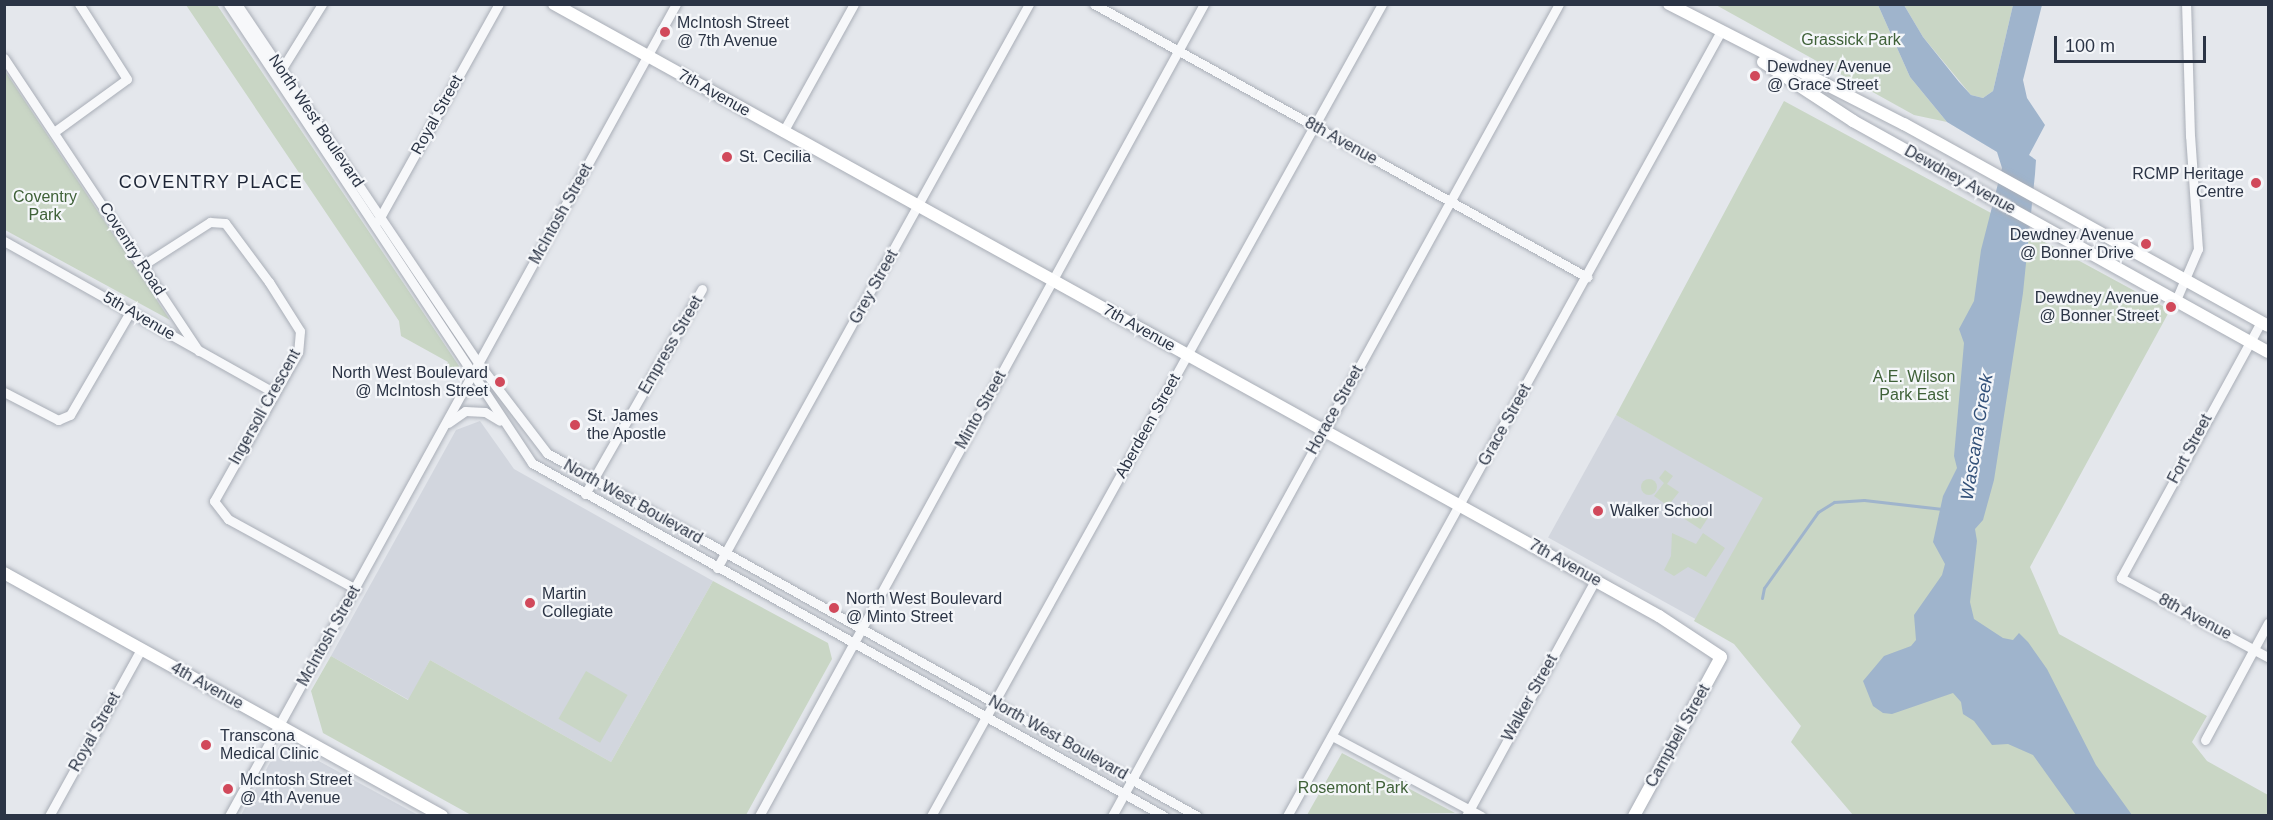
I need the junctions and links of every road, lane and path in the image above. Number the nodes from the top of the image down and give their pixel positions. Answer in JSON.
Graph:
{"nodes":[{"id":1,"x":79,"y":4,"type":"edge"},
{"id":2,"x":228,"y":4,"type":"edge"},
{"id":3,"x":237,"y":4,"type":"edge"},
{"id":4,"x":322,"y":4,"type":"edge"},
{"id":5,"x":499,"y":4,"type":"edge"},
{"id":6,"x":554,"y":4,"type":"edge"},
{"id":7,"x":676,"y":4,"type":"edge"},
{"id":8,"x":854,"y":4,"type":"edge"},
{"id":9,"x":1029,"y":4,"type":"edge"},
{"id":10,"x":1094,"y":4,"type":"edge"},
{"id":11,"x":1204,"y":4,"type":"edge"},
{"id":12,"x":1382,"y":4,"type":"edge"},
{"id":13,"x":1559,"y":4,"type":"edge"},
{"id":14,"x":1669,"y":4,"type":"edge"},
{"id":15,"x":2186,"y":4,"type":"edge"},
{"id":16,"x":1720,"y":33,"type":"junction"},
{"id":17,"x":1179,"y":50,"type":"junction"},
{"id":18,"x":648,"y":57,"type":"junction"},
{"id":19,"x":4,"y":58,"type":"edge"},
{"id":20,"x":279,"y":74,"type":"junction"},
{"id":21,"x":1313,"y":126,"type":"junction"},
{"id":22,"x":54,"y":132,"type":"junction"},
{"id":23,"x":783,"y":132,"type":"junction"},
{"id":24,"x":1451,"y":201,"type":"junction"},
{"id":25,"x":918,"y":205,"type":"junction"},
{"id":26,"x":377,"y":221,"type":"junction"},
{"id":27,"x":4,"y":241,"type":"edge"},
{"id":28,"x":143,"y":265,"type":"junction"},
{"id":29,"x":1587,"y":277,"type":"junction"},
{"id":30,"x":1054,"y":280,"type":"junction"},
{"id":31,"x":2187,"y":281,"type":"junction"},
{"id":32,"x":702,"y":289,"type":"dead end"},
{"id":33,"x":2176,"y":300,"type":"junction"},
{"id":34,"x":130,"y":312,"type":"junction"},
{"id":35,"x":2265,"y":324,"type":"edge"},
{"id":36,"x":2250,"y":342,"type":"junction"},
{"id":37,"x":199,"y":351,"type":"junction"},
{"id":38,"x":2268,"y":352,"type":"edge"},
{"id":39,"x":1187,"y":355,"type":"junction"},
{"id":40,"x":479,"y":364,"type":"junction"},
{"id":41,"x":473,"y":376,"type":"junction"},
{"id":42,"x":4,"y":392,"type":"edge"},
{"id":43,"x":273,"y":392,"type":"junction"},
{"id":44,"x":446,"y":424,"type":"junction"},
{"id":45,"x":503,"y":424,"type":"junction"},
{"id":46,"x":1324,"y":430,"type":"junction"},
{"id":47,"x":593,"y":481,"type":"junction"},
{"id":48,"x":585,"y":494,"type":"junction"},
{"id":49,"x":1460,"y":506,"type":"junction"},
{"id":50,"x":725,"y":554,"type":"junction"},
{"id":51,"x":717,"y":568,"type":"junction"},
{"id":52,"x":5,"y":573,"type":"edge"},
{"id":53,"x":2121,"y":578,"type":"joint"},
{"id":54,"x":1594,"y":580,"type":"junction"},
{"id":55,"x":356,"y":589,"type":"junction"},
{"id":56,"x":2268,"y":623,"type":"edge"},
{"id":57,"x":860,"y":628,"type":"junction"},
{"id":58,"x":852,"y":642,"type":"junction"},
{"id":59,"x":141,"y":649,"type":"junction"},
{"id":60,"x":2254,"y":649,"type":"junction"},
{"id":61,"x":1721,"y":657,"type":"joint"},
{"id":62,"x":2268,"y":657,"type":"edge"},
{"id":63,"x":993,"y":702,"type":"junction"},
{"id":64,"x":986,"y":716,"type":"junction"},
{"id":65,"x":278,"y":726,"type":"junction"},
{"id":66,"x":1332,"y":736,"type":"junction"},
{"id":67,"x":2205,"y":740,"type":"dead end"},
{"id":68,"x":1132,"y":779,"type":"junction"},
{"id":69,"x":1124,"y":794,"type":"junction"},
{"id":70,"x":1468,"y":812,"type":"edge"},
{"id":71,"x":761,"y":815,"type":"edge"},
{"id":72,"x":49,"y":816,"type":"edge"},
{"id":73,"x":229,"y":816,"type":"edge"},
{"id":74,"x":442,"y":816,"type":"edge"},
{"id":75,"x":931,"y":816,"type":"edge"},
{"id":76,"x":1112,"y":816,"type":"edge"},
{"id":77,"x":1164,"y":816,"type":"edge"},
{"id":78,"x":1197,"y":816,"type":"edge"},
{"id":79,"x":1287,"y":816,"type":"edge"},
{"id":80,"x":1481,"y":816,"type":"edge"},
{"id":81,"x":1634,"y":816,"type":"edge"}],
"edges":[{"from":1,"to":22,"type":"street"},
{"from":2,"to":20,"type":"street","name":"North West Boulevard"},
{"from":3,"to":20,"type":"street","name":"North West Boulevard"},
{"from":4,"to":20,"type":"street"},
{"from":5,"to":26,"type":"street","name":"Royal Street"},
{"from":6,"to":18,"type":"street","name":"7th Avenue"},
{"from":7,"to":18,"type":"street","name":"McIntosh Street"},
{"from":8,"to":23,"type":"street"},
{"from":9,"to":25,"type":"street","name":"Grey Street"},
{"from":10,"to":17,"type":"street","name":"8th Avenue"},
{"from":11,"to":17,"type":"street","name":"Minto Street"},
{"from":12,"to":21,"type":"street","name":"Aberdeen Street"},
{"from":13,"to":24,"type":"street","name":"Horace Street"},
{"from":14,"to":16,"type":"street","name":"Dewdney Avenue"},
{"from":15,"to":31,"type":"street"},
{"from":16,"to":29,"type":"street","name":"Grace Street"},
{"from":16,"to":31,"type":"street","name":"Dewdney Avenue"},
{"from":16,"to":33,"type":"street","name":"Dewdney Avenue"},
{"from":17,"to":21,"type":"street","name":"8th Avenue"},
{"from":17,"to":30,"type":"street","name":"Minto Street"},
{"from":18,"to":23,"type":"street","name":"7th Avenue"},
{"from":18,"to":40,"type":"street","name":"McIntosh Street"},
{"from":19,"to":22,"type":"street","name":"Coventry Road"},
{"from":20,"to":26,"type":"street","name":"North West Boulevard"},
{"from":21,"to":24,"type":"street","name":"8th Avenue"},
{"from":21,"to":39,"type":"street","name":"Aberdeen Street"},
{"from":22,"to":28,"type":"street","name":"Coventry Road"},
{"from":23,"to":25,"type":"street","name":"7th Avenue"},
{"from":24,"to":29,"type":"street","name":"8th Avenue"},
{"from":24,"to":46,"type":"street","name":"Horace Street"},
{"from":25,"to":30,"type":"street","name":"7th Avenue"},
{"from":25,"to":50,"type":"street","name":"Grey Street"},
{"from":26,"to":40,"type":"street","name":"North West Boulevard"},
{"from":26,"to":41,"type":"street","name":"North West Boulevard"},
{"from":27,"to":34,"type":"street","name":"5th Avenue"},
{"from":28,"to":37,"type":"street","name":"Coventry Road"},
{"from":28,"to":43,"type":"street","name":"Ingersoll Crescent"},
{"from":29,"to":49,"type":"street","name":"Grace Street"},
{"from":30,"to":39,"type":"street","name":"7th Avenue"},
{"from":30,"to":57,"type":"street","name":"Minto Street"},
{"from":31,"to":33,"type":"street"},
{"from":31,"to":35,"type":"street","name":"Dewdney Avenue"},
{"from":32,"to":47,"type":"street","name":"Empress Street"},
{"from":33,"to":36,"type":"street","name":"Dewdney Avenue"},
{"from":34,"to":37,"type":"street","name":"5th Avenue"},
{"from":34,"to":42,"type":"street"},
{"from":35,"to":36,"type":"street","name":"Fort Street"},
{"from":36,"to":38,"type":"street","name":"Dewdney Avenue"},
{"from":36,"to":53,"type":"street","name":"Fort Street"},
{"from":37,"to":43,"type":"street","name":"5th Avenue"},
{"from":39,"to":46,"type":"street","name":"7th Avenue"},
{"from":39,"to":63,"type":"street","name":"Aberdeen Street"},
{"from":40,"to":41,"type":"street","name":"McIntosh Street"},
{"from":40,"to":47,"type":"street","name":"North West Boulevard"},
{"from":41,"to":44,"type":"street","name":"McIntosh Street"},
{"from":41,"to":45,"type":"street","name":"North West Boulevard"},
{"from":43,"to":55,"type":"street","name":"Ingersoll Crescent"},
{"from":44,"to":45,"type":"street"},
{"from":44,"to":55,"type":"street","name":"McIntosh Street"},
{"from":45,"to":48,"type":"street","name":"North West Boulevard"},
{"from":46,"to":49,"type":"street","name":"7th Avenue"},
{"from":46,"to":68,"type":"street","name":"Horace Street"},
{"from":47,"to":48,"type":"street","name":"Empress Street"},
{"from":47,"to":50,"type":"street","name":"North West Boulevard"},
{"from":48,"to":51,"type":"street","name":"North West Boulevard"},
{"from":49,"to":54,"type":"street","name":"7th Avenue"},
{"from":49,"to":66,"type":"street","name":"Grace Street"},
{"from":50,"to":51,"type":"street","name":"Grey Street"},
{"from":50,"to":57,"type":"street","name":"North West Boulevard"},
{"from":51,"to":58,"type":"street","name":"North West Boulevard"},
{"from":52,"to":59,"type":"street","name":"4th Avenue"},
{"from":53,"to":60,"type":"street","name":"8th Avenue"},
{"from":54,"to":61,"type":"street","name":"7th Avenue"},
{"from":54,"to":70,"type":"street","name":"Walker Street"},
{"from":55,"to":65,"type":"street","name":"McIntosh Street"},
{"from":56,"to":60,"type":"street"},
{"from":57,"to":58,"type":"street","name":"Minto Street"},
{"from":57,"to":63,"type":"street","name":"North West Boulevard"},
{"from":58,"to":64,"type":"street","name":"North West Boulevard"},
{"from":58,"to":71,"type":"street","name":"Minto Street"},
{"from":59,"to":65,"type":"street","name":"4th Avenue"},
{"from":59,"to":72,"type":"street","name":"Royal Street"},
{"from":60,"to":62,"type":"street","name":"8th Avenue"},
{"from":60,"to":67,"type":"street"},
{"from":61,"to":81,"type":"street","name":"Campbell Street"},
{"from":63,"to":64,"type":"street","name":"Aberdeen Street"},
{"from":63,"to":68,"type":"street","name":"North West Boulevard"},
{"from":64,"to":69,"type":"street","name":"North West Boulevard"},
{"from":64,"to":75,"type":"street","name":"Aberdeen Street"},
{"from":65,"to":73,"type":"street","name":"McIntosh Street"},
{"from":65,"to":74,"type":"street","name":"4th Avenue"},
{"from":66,"to":70,"type":"street"},
{"from":66,"to":79,"type":"street","name":"Grace Street"},
{"from":68,"to":69,"type":"street","name":"Horace Street"},
{"from":68,"to":78,"type":"street","name":"North West Boulevard"},
{"from":69,"to":76,"type":"street","name":"Horace Street"},
{"from":69,"to":77,"type":"street","name":"North West Boulevard"},
{"from":70,"to":80,"type":"street"}]}
